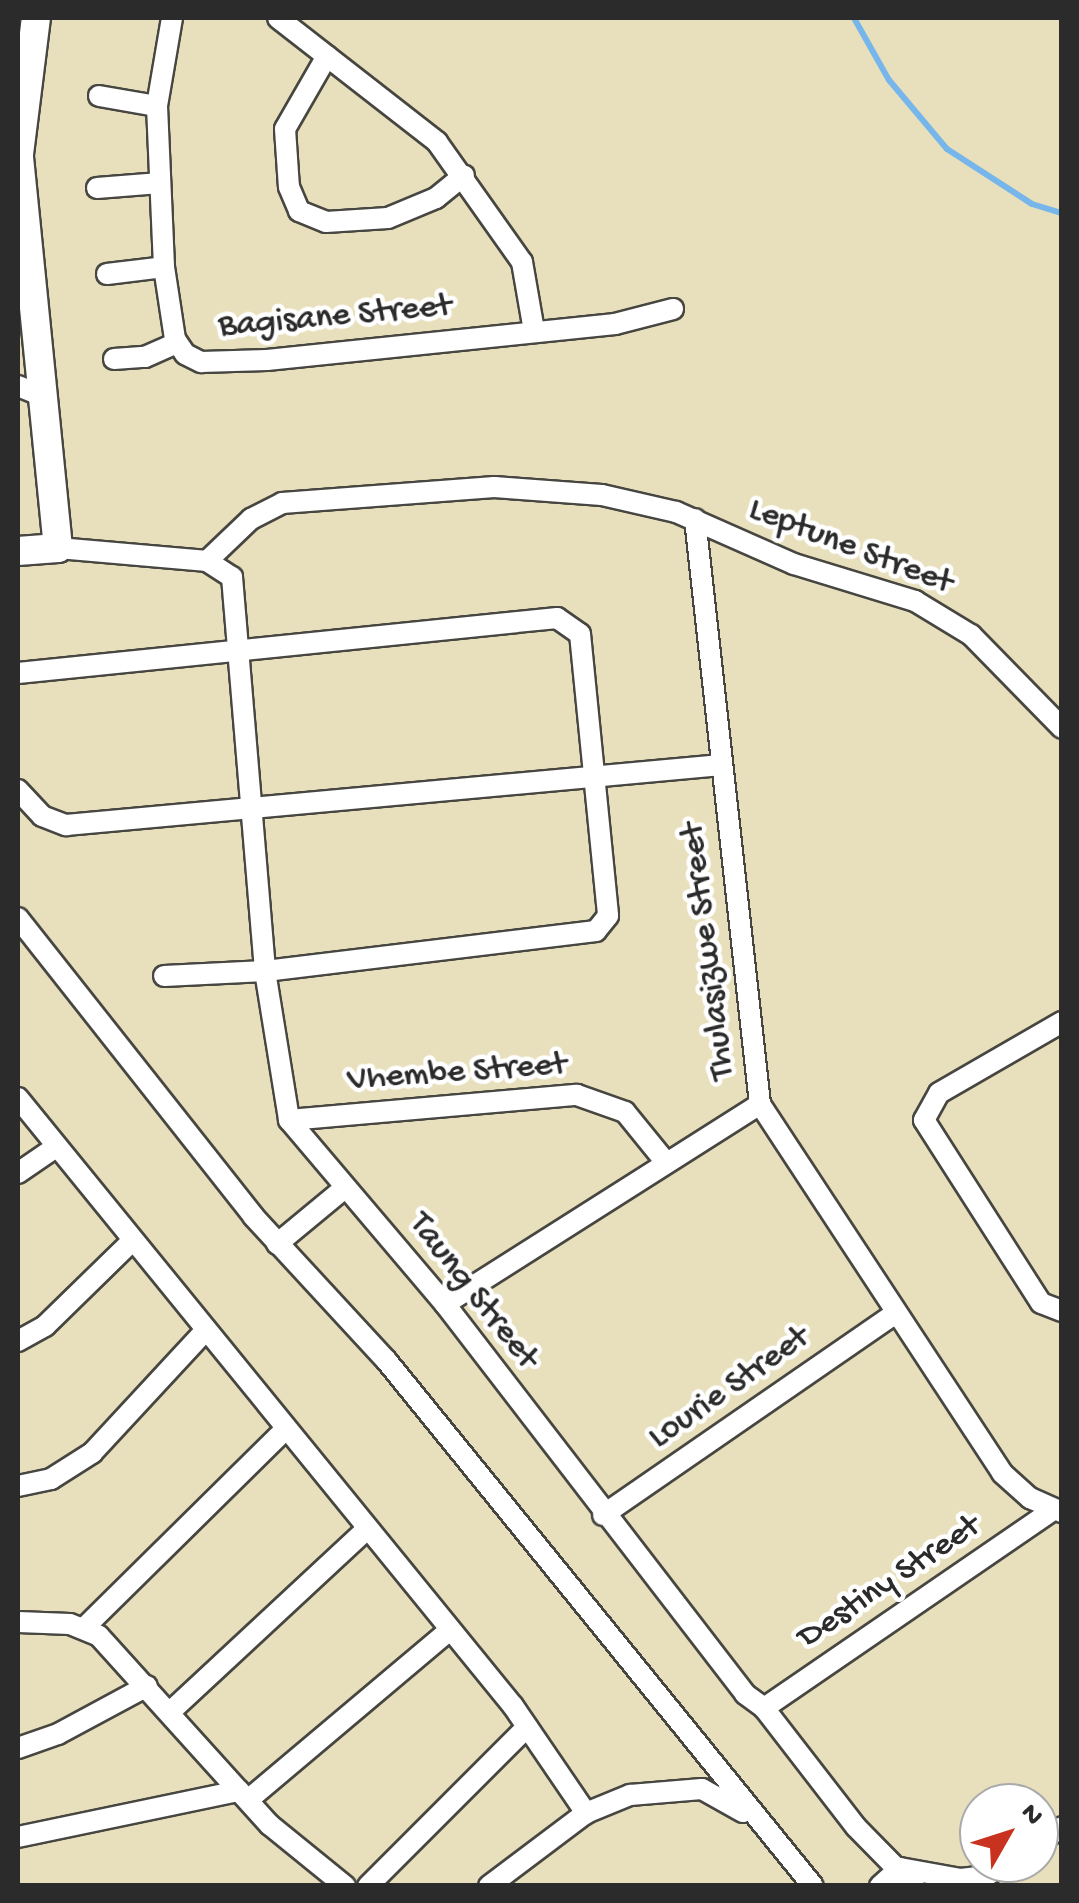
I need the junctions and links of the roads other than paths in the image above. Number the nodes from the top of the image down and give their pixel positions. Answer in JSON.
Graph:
{"nodes":[{"id":1,"x":36,"y":18,"type":"edge"},
{"id":2,"x":172,"y":18,"type":"edge"},
{"id":3,"x":278,"y":18,"type":"edge"},
{"id":4,"x":327,"y":56,"type":"junction"},
{"id":5,"x":99,"y":96,"type":"dead end"},
{"id":6,"x":157,"y":106,"type":"junction"},
{"id":7,"x":464,"y":174,"type":"junction"},
{"id":8,"x":160,"y":183,"type":"junction"},
{"id":9,"x":97,"y":188,"type":"dead end"},
{"id":10,"x":164,"y":267,"type":"junction"},
{"id":11,"x":107,"y":274,"type":"dead end"},
{"id":12,"x":672,"y":309,"type":"dead end"},
{"id":13,"x":534,"y":331,"type":"junction"},
{"id":14,"x":177,"y":343,"type":"junction"},
{"id":15,"x":114,"y":359,"type":"dead end"},
{"id":16,"x":30,"y":391,"type":"edge"},
{"id":17,"x":696,"y":520,"type":"junction"},
{"id":18,"x":58,"y":548,"type":"junction"},
{"id":19,"x":18,"y":551,"type":"edge"},
{"id":20,"x":206,"y":561,"type":"junction"},
{"id":21,"x":242,"y":651,"type":"junction"},
{"id":22,"x":18,"y":672,"type":"edge"},
{"id":23,"x":1062,"y":728,"type":"edge"},
{"id":24,"x":721,"y":765,"type":"junction"},
{"id":25,"x":597,"y":778,"type":"junction"},
{"id":26,"x":18,"y":790,"type":"edge"},
{"id":27,"x":255,"y":808,"type":"junction"},
{"id":28,"x":18,"y":918,"type":"edge"},
{"id":29,"x":265,"y":971,"type":"junction"},
{"id":30,"x":164,"y":976,"type":"dead end"},
{"id":31,"x":1062,"y":1022,"type":"edge"},
{"id":32,"x":18,"y":1098,"type":"edge"},
{"id":33,"x":760,"y":1104,"type":"junction"},
{"id":34,"x":289,"y":1120,"type":"junction"},
{"id":35,"x":56,"y":1147,"type":"junction"},
{"id":36,"x":664,"y":1160,"type":"junction"},
{"id":37,"x":18,"y":1174,"type":"edge"},
{"id":38,"x":346,"y":1187,"type":"junction"},
{"id":39,"x":131,"y":1242,"type":"junction"},
{"id":40,"x":277,"y":1244,"type":"junction"},
{"id":41,"x":445,"y":1304,"type":"junction"},
{"id":42,"x":1062,"y":1311,"type":"edge"},
{"id":43,"x":893,"y":1315,"type":"junction"},
{"id":44,"x":204,"y":1332,"type":"junction"},
{"id":45,"x":18,"y":1341,"type":"edge"},
{"id":46,"x":285,"y":1430,"type":"junction"},
{"id":47,"x":18,"y":1486,"type":"edge"},
{"id":48,"x":1057,"y":1511,"type":"edge"},
{"id":49,"x":603,"y":1516,"type":"junction"},
{"id":50,"x":367,"y":1529,"type":"junction"},
{"id":51,"x":18,"y":1622,"type":"edge"},
{"id":52,"x":84,"y":1628,"type":"junction"},
{"id":53,"x":450,"y":1630,"type":"junction"},
{"id":54,"x":147,"y":1686,"type":"junction"},
{"id":55,"x":764,"y":1708,"type":"junction"},
{"id":56,"x":170,"y":1712,"type":"junction"},
{"id":57,"x":527,"y":1727,"type":"junction"},
{"id":58,"x":18,"y":1748,"type":"edge"},
{"id":59,"x":244,"y":1796,"type":"junction"},
{"id":60,"x":586,"y":1813,"type":"junction"},
{"id":61,"x":754,"y":1820,"type":"junction"},
{"id":62,"x":18,"y":1837,"type":"edge"},
{"id":63,"x":900,"y":1868,"type":"junction"},
{"id":64,"x":959,"y":1878,"type":"edge"},
{"id":65,"x":345,"y":1886,"type":"edge"},
{"id":66,"x":368,"y":1886,"type":"edge"},
{"id":67,"x":490,"y":1886,"type":"edge"},
{"id":68,"x":813,"y":1886,"type":"edge"},
{"id":69,"x":880,"y":1886,"type":"edge"},
{"id":70,"x":914,"y":1886,"type":"edge"}],
"edges":[{"from":1,"to":16,"type":"street"},
{"from":2,"to":6,"type":"street","name":"Bagisane Street"},
{"from":3,"to":4,"type":"street"},
{"from":4,"to":7,"type":"street"},
{"from":4,"to":7,"type":"street"},
{"from":5,"to":6,"type":"street"},
{"from":6,"to":8,"type":"street","name":"Bagisane Street"},
{"from":7,"to":13,"type":"street"},
{"from":8,"to":9,"type":"street"},
{"from":8,"to":10,"type":"street","name":"Bagisane Street"},
{"from":10,"to":11,"type":"street"},
{"from":10,"to":14,"type":"street","name":"Bagisane Street"},
{"from":12,"to":13,"type":"street","name":"Bagisane Street"},
{"from":13,"to":14,"type":"street","name":"Bagisane Street"},
{"from":14,"to":15,"type":"street"},
{"from":16,"to":18,"type":"street"},
{"from":17,"to":20,"type":"street","name":"Leptune Street"},
{"from":17,"to":23,"type":"street","name":"Leptune Street"},
{"from":17,"to":24,"type":"street","name":"Thulasizwe Street"},
{"from":18,"to":19,"type":"street"},
{"from":18,"to":20,"type":"street"},
{"from":20,"to":21,"type":"street"},
{"from":21,"to":22,"type":"street"},
{"from":21,"to":25,"type":"street"},
{"from":21,"to":27,"type":"street"},
{"from":24,"to":25,"type":"street"},
{"from":24,"to":33,"type":"street","name":"Thulasizwe Street"},
{"from":25,"to":27,"type":"street"},
{"from":25,"to":29,"type":"street"},
{"from":26,"to":27,"type":"street"},
{"from":27,"to":29,"type":"street"},
{"from":28,"to":40,"type":"street"},
{"from":29,"to":30,"type":"street"},
{"from":29,"to":34,"type":"street"},
{"from":31,"to":42,"type":"street"},
{"from":32,"to":35,"type":"street"},
{"from":33,"to":36,"type":"street"},
{"from":33,"to":43,"type":"street","name":"Thulasizwe Street"},
{"from":34,"to":36,"type":"street","name":"Vhembe Street"},
{"from":34,"to":38,"type":"street","name":"Taung Street"},
{"from":35,"to":37,"type":"street"},
{"from":35,"to":39,"type":"street"},
{"from":36,"to":41,"type":"street"},
{"from":38,"to":40,"type":"street"},
{"from":38,"to":41,"type":"street","name":"Taung Street"},
{"from":39,"to":44,"type":"street"},
{"from":39,"to":45,"type":"street"},
{"from":40,"to":61,"type":"street"},
{"from":41,"to":49,"type":"street","name":"Taung Street"},
{"from":43,"to":48,"type":"street","name":"Thulasizwe Street"},
{"from":43,"to":49,"type":"street","name":"Lourie Street"},
{"from":44,"to":46,"type":"street"},
{"from":44,"to":47,"type":"street"},
{"from":46,"to":50,"type":"street"},
{"from":46,"to":52,"type":"street"},
{"from":48,"to":55,"type":"street","name":"Destiny Street"},
{"from":49,"to":55,"type":"street","name":"Taung Street"},
{"from":50,"to":53,"type":"street"},
{"from":50,"to":56,"type":"street"},
{"from":51,"to":52,"type":"street"},
{"from":52,"to":54,"type":"street"},
{"from":53,"to":57,"type":"street"},
{"from":53,"to":59,"type":"street"},
{"from":54,"to":56,"type":"street"},
{"from":54,"to":58,"type":"street"},
{"from":55,"to":63,"type":"street","name":"Taung Street"},
{"from":56,"to":59,"type":"street"},
{"from":57,"to":60,"type":"street"},
{"from":57,"to":66,"type":"street"},
{"from":59,"to":62,"type":"street"},
{"from":59,"to":65,"type":"street"},
{"from":60,"to":61,"type":"street"},
{"from":60,"to":67,"type":"street"},
{"from":61,"to":68,"type":"street"},
{"from":63,"to":64,"type":"street"},
{"from":63,"to":69,"type":"street"},
{"from":63,"to":70,"type":"street","name":"Taung Street"}]}
